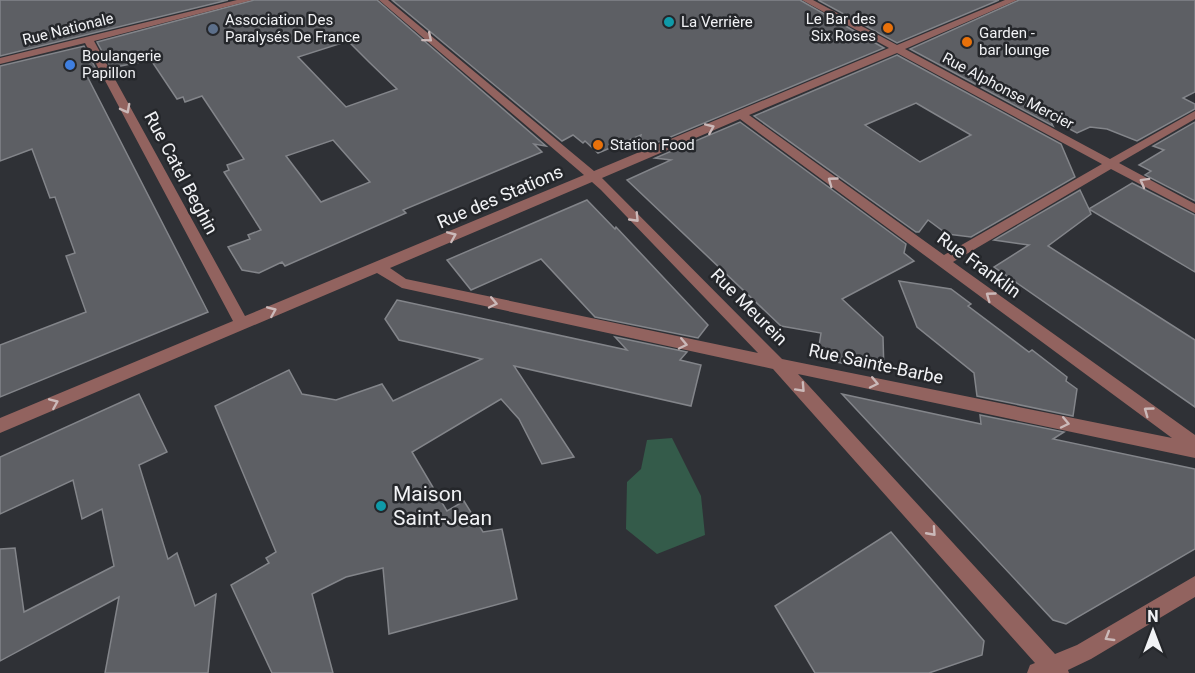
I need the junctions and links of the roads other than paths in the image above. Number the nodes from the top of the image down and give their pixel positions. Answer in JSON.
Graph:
{"nodes":[{"id":1,"x":248,"y":0,"type":"edge"},
{"id":2,"x":383,"y":0,"type":"edge"},
{"id":3,"x":806,"y":0,"type":"edge"},
{"id":4,"x":1013,"y":0,"type":"edge"},
{"id":5,"x":88,"y":39,"type":"junction"},
{"id":6,"x":897,"y":49,"type":"junction"},
{"id":7,"x":0,"y":61,"type":"edge"},
{"id":8,"x":1195,"y":114,"type":"edge"},
{"id":9,"x":741,"y":115,"type":"junction"},
{"id":10,"x":1110,"y":164,"type":"junction"},
{"id":11,"x":594,"y":177,"type":"junction"},
{"id":12,"x":1195,"y":210,"type":"edge"},
{"id":13,"x":943,"y":262,"type":"junction"},
{"id":14,"x":378,"y":267,"type":"junction"},
{"id":15,"x":242,"y":324,"type":"junction"},
{"id":16,"x":778,"y":364,"type":"junction"},
{"id":17,"x":0,"y":426,"type":"edge"},
{"id":18,"x":1195,"y":445,"type":"edge"},
{"id":19,"x":1195,"y":450,"type":"edge"},
{"id":20,"x":1195,"y":586,"type":"edge"},
{"id":21,"x":1050,"y":671,"type":"edge"}],
"edges":[{"from":1,"to":5,"type":"street","name":"Rue Nationale"},
{"from":2,"to":11,"type":"street","name":"Rue Meurein","one_way":true},
{"from":3,"to":6,"type":"street","name":"Rue Alphonse Mercier"},
{"from":4,"to":6,"type":"street","name":"Rue des Stations"},
{"from":5,"to":7,"type":"street","name":"Rue Nationale"},
{"from":5,"to":15,"type":"street","name":"Rue Catel Beghin","one_way":true},
{"from":6,"to":9,"type":"street","name":"Rue des Stations"},
{"from":6,"to":10,"type":"street","name":"Rue Alphonse Mercier"},
{"from":8,"to":10,"type":"street"},
{"from":11,"to":9,"type":"street","name":"Rue des Stations","one_way":true},
{"from":13,"to":9,"type":"street","name":"Rue Franklin","one_way":true},
{"from":12,"to":10,"type":"street","name":"Rue Alphonse Mercier","one_way":true},
{"from":10,"to":13,"type":"street"},
{"from":14,"to":11,"type":"street","name":"Rue des Stations","one_way":true},
{"from":11,"to":16,"type":"street","name":"Rue Meurein","one_way":true},
{"from":18,"to":13,"type":"street","name":"Rue Franklin","one_way":true},
{"from":15,"to":14,"type":"street","name":"Rue des Stations","one_way":true},
{"from":14,"to":16,"type":"street","name":"Rue Sainte-Barbe","one_way":true},
{"from":17,"to":15,"type":"street","name":"Rue des Stations","one_way":true},
{"from":16,"to":19,"type":"street","name":"Rue Sainte-Barbe","one_way":true},
{"from":16,"to":21,"type":"street","name":"Rue Meurein","one_way":true},
{"from":20,"to":21,"type":"street","one_way":true}]}
